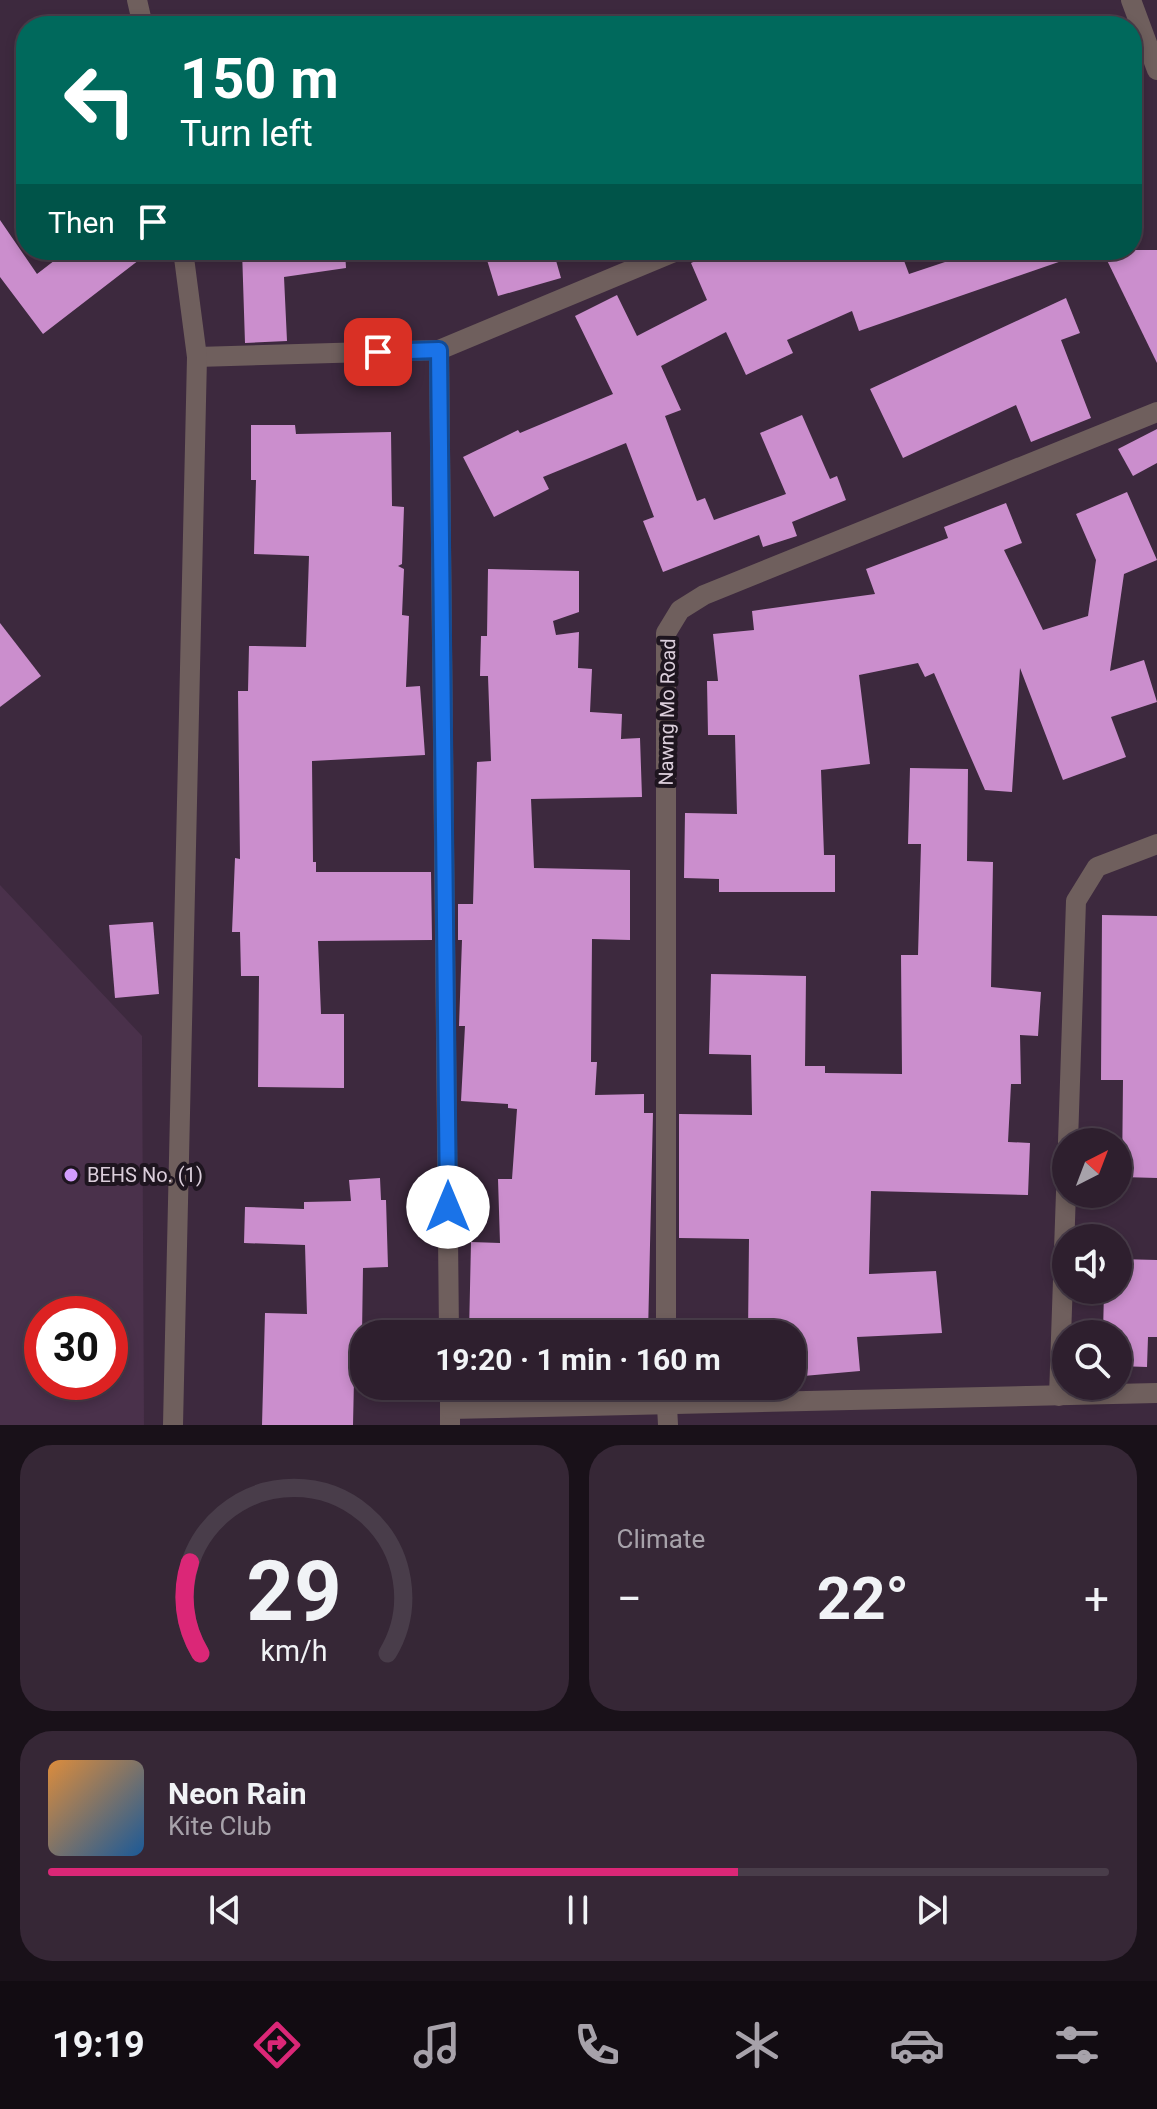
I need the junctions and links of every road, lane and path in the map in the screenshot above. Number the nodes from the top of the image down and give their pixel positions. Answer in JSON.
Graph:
{"nodes":[{"id":1,"x":1142,"y":36,"type":"edge"},
{"id":2,"x":1149,"y":59,"type":"edge"},
{"id":3,"x":184,"y":260,"type":"edge"},
{"id":4,"x":655,"y":260,"type":"edge"},
{"id":5,"x":439,"y":350,"type":"junction"},
{"id":6,"x":197,"y":357,"type":"junction"},
{"id":7,"x":1157,"y":412,"type":"edge"},
{"id":8,"x":1157,"y":844,"type":"edge"},
{"id":9,"x":1068,"y":1128,"type":"edge"},
{"id":10,"x":1065,"y":1208,"type":"edge"},
{"id":11,"x":449,"y":1320,"type":"edge"},
{"id":12,"x":666,"y":1320,"type":"edge"},
{"id":13,"x":1062,"y":1320,"type":"edge"},
{"id":14,"x":1157,"y":1393,"type":"edge"},
{"id":15,"x":1132,"y":1394,"type":"edge"},
{"id":16,"x":1052,"y":1396,"type":"edge"},
{"id":17,"x":667,"y":1406,"type":"edge"},
{"id":18,"x":450,"y":1417,"type":"edge"},
{"id":19,"x":173,"y":1425,"type":"edge"}],
"edges":[{"from":1,"to":2,"type":"street"},
{"from":3,"to":6,"type":"street"},
{"from":4,"to":5,"type":"street"},
{"from":5,"to":6,"type":"street"},
{"from":5,"to":11,"type":"street"},
{"from":6,"to":19,"type":"street"},
{"from":7,"to":12,"type":"street","name":"Nawng Mo Road"},
{"from":8,"to":9,"type":"street"},
{"from":10,"to":13,"type":"street"},
{"from":14,"to":15,"type":"street"},
{"from":16,"to":17,"type":"street"},
{"from":17,"to":18,"type":"street"}]}
